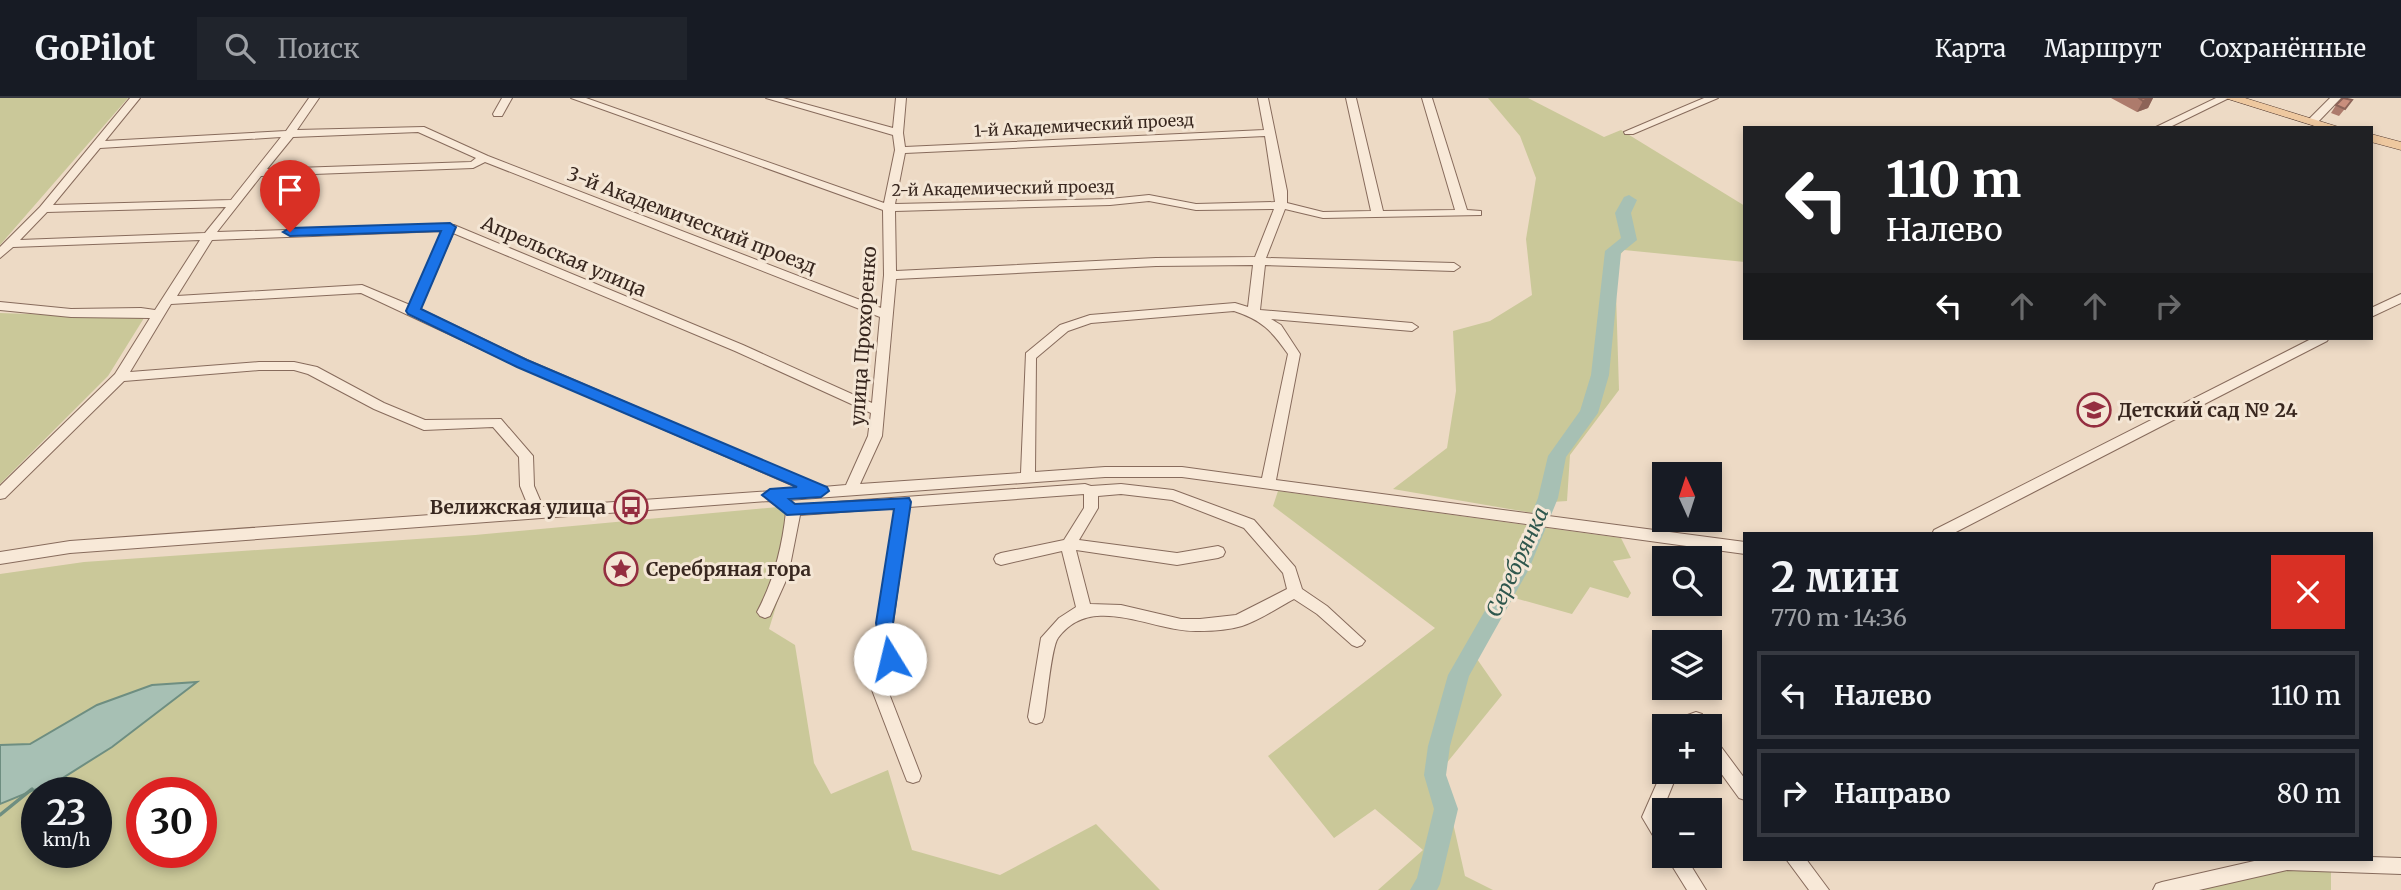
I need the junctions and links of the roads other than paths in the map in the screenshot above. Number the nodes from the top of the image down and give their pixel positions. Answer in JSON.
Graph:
{"nodes":[{"id":1,"x":135,"y":98,"type":"edge"},
{"id":2,"x":314,"y":98,"type":"edge"},
{"id":3,"x":508,"y":98,"type":"edge"},
{"id":4,"x":576,"y":98,"type":"edge"},
{"id":5,"x":771,"y":98,"type":"edge"},
{"id":6,"x":901,"y":98,"type":"edge"},
{"id":7,"x":1263,"y":98,"type":"edge"},
{"id":8,"x":1351,"y":98,"type":"edge"},
{"id":9,"x":1427,"y":98,"type":"edge"},
{"id":10,"x":1713,"y":98,"type":"edge"},
{"id":11,"x":2224,"y":98,"type":"edge"},
{"id":12,"x":2231,"y":98,"type":"edge"},
{"id":13,"x":2336,"y":98,"type":"edge"},
{"id":14,"x":498,"y":114,"type":"dead end"},
{"id":15,"x":2313,"y":121,"type":"junction"},
{"id":16,"x":2163,"y":126,"type":"edge"},
{"id":17,"x":2329,"y":126,"type":"edge"},
{"id":18,"x":1629,"y":132,"type":"dead end"},
{"id":19,"x":898,"y":133,"type":"junction"},
{"id":20,"x":1270,"y":133,"type":"junction"},
{"id":21,"x":289,"y":134,"type":"junction"},
{"id":22,"x":2373,"y":139,"type":"edge"},
{"id":23,"x":97,"y":145,"type":"junction"},
{"id":24,"x":2401,"y":146,"type":"edge"},
{"id":25,"x":900,"y":150,"type":"junction"},
{"id":26,"x":484,"y":158,"type":"junction"},
{"id":27,"x":259,"y":173,"type":"junction"},
{"id":28,"x":235,"y":203,"type":"junction"},
{"id":29,"x":1281,"y":205,"type":"junction"},
{"id":30,"x":888,"y":208,"type":"junction"},
{"id":31,"x":44,"y":209,"type":"junction"},
{"id":32,"x":1462,"y":213,"type":"junction"},
{"id":33,"x":1477,"y":213,"type":"dead end"},
{"id":34,"x":1378,"y":215,"type":"junction"},
{"id":35,"x":450,"y":227,"type":"junction"},
{"id":36,"x":210,"y":234,"type":"junction"},
{"id":37,"x":9,"y":244,"type":"junction"},
{"id":38,"x":0,"y":254,"type":"edge"},
{"id":39,"x":1259,"y":261,"type":"junction"},
{"id":40,"x":1454,"y":267,"type":"dead end"},
{"id":41,"x":890,"y":275,"type":"junction"},
{"id":42,"x":2401,"y":298,"type":"edge"},
{"id":43,"x":168,"y":300,"type":"junction"},
{"id":44,"x":0,"y":306,"type":"edge"},
{"id":45,"x":413,"y":311,"type":"junction"},
{"id":46,"x":2373,"y":312,"type":"edge"},
{"id":47,"x":1254,"y":313,"type":"junction"},
{"id":48,"x":158,"y":314,"type":"junction"},
{"id":49,"x":887,"y":315,"type":"junction"},
{"id":50,"x":1412,"y":327,"type":"dead end"},
{"id":51,"x":2319,"y":340,"type":"edge"},
{"id":52,"x":120,"y":377,"type":"junction"},
{"id":53,"x":876,"y":410,"type":"junction"},
{"id":54,"x":1028,"y":476,"type":"junction"},
{"id":55,"x":1268,"y":484,"type":"junction"},
{"id":56,"x":851,"y":489,"type":"junction"},
{"id":57,"x":821,"y":491,"type":"junction"},
{"id":58,"x":1091,"y":491,"type":"junction"},
{"id":59,"x":0,"y":494,"type":"edge"},
{"id":60,"x":770,"y":495,"type":"junction"},
{"id":61,"x":903,"y":502,"type":"junction"},
{"id":62,"x":793,"y":510,"type":"junction"},
{"id":63,"x":538,"y":512,"type":"junction"},
{"id":64,"x":1943,"y":532,"type":"edge"},
{"id":65,"x":1070,"y":544,"type":"junction"},
{"id":66,"x":1743,"y":548,"type":"edge"},
{"id":67,"x":1218,"y":552,"type":"dead end"},
{"id":68,"x":0,"y":558,"type":"edge"},
{"id":69,"x":1001,"y":559,"type":"dead end"},
{"id":70,"x":1295,"y":592,"type":"junction"},
{"id":71,"x":1084,"y":610,"type":"junction"},
{"id":72,"x":765,"y":612,"type":"dead end"},
{"id":73,"x":1357,"y":641,"type":"dead end"},
{"id":74,"x":1036,"y":717,"type":"dead end"},
{"id":75,"x":1722,"y":761,"type":"edge"},
{"id":76,"x":913,"y":776,"type":"dead end"},
{"id":77,"x":1743,"y":790,"type":"edge"},
{"id":78,"x":1797,"y":861,"type":"edge"},
{"id":79,"x":2401,"y":866,"type":"edge"},
{"id":80,"x":1682,"y":868,"type":"edge"},
{"id":81,"x":1696,"y":890,"type":"edge"},
{"id":82,"x":1820,"y":890,"type":"edge"},
{"id":83,"x":2162,"y":890,"type":"edge"}],
"edges":[{"from":1,"to":23,"type":"street"},
{"from":2,"to":21,"type":"street"},
{"from":3,"to":14,"type":"street"},
{"from":4,"to":30,"type":"street","name":"2-й Академический проезд"},
{"from":5,"to":19,"type":"street"},
{"from":6,"to":19,"type":"street","name":"улица Прохоренко"},
{"from":7,"to":20,"type":"street"},
{"from":8,"to":34,"type":"street"},
{"from":9,"to":32,"type":"street"},
{"from":10,"to":18,"type":"street"},
{"from":11,"to":16,"type":"street"},
{"from":12,"to":15,"type":"main road"},
{"from":13,"to":15,"type":"street"},
{"from":15,"to":17,"type":"main road"},
{"from":19,"to":25,"type":"street","name":"улица Прохоренко"},
{"from":20,"to":25,"type":"street","name":"1-й Академический проезд"},
{"from":20,"to":29,"type":"street"},
{"from":21,"to":23,"type":"street","name":"3-й Академический проезд"},
{"from":21,"to":26,"type":"street","name":"3-й Академический проезд"},
{"from":21,"to":27,"type":"street"},
{"from":22,"to":24,"type":"main road"},
{"from":23,"to":31,"type":"street"},
{"from":25,"to":30,"type":"street","name":"улица Прохоренко"},
{"from":26,"to":27,"type":"street"},
{"from":26,"to":49,"type":"street","name":"3-й Академический проезд"},
{"from":27,"to":28,"type":"street"},
{"from":28,"to":31,"type":"street"},
{"from":28,"to":36,"type":"street"},
{"from":29,"to":30,"type":"street","name":"2-й Академический проезд"},
{"from":29,"to":34,"type":"street","name":"2-й Академический проезд"},
{"from":29,"to":39,"type":"street"},
{"from":30,"to":41,"type":"street","name":"улица Прохоренко"},
{"from":31,"to":37,"type":"street"},
{"from":32,"to":33,"type":"street","name":"2-й Академический проезд"},
{"from":32,"to":34,"type":"street","name":"2-й Академический проезд"},
{"from":35,"to":36,"type":"street","name":"Апрельская улица"},
{"from":35,"to":45,"type":"street"},
{"from":35,"to":53,"type":"street","name":"Апрельская улица"},
{"from":36,"to":37,"type":"street","name":"Апрельская улица"},
{"from":36,"to":43,"type":"street"},
{"from":37,"to":38,"type":"street"},
{"from":39,"to":40,"type":"street"},
{"from":39,"to":41,"type":"street"},
{"from":39,"to":47,"type":"street"},
{"from":41,"to":49,"type":"street","name":"улица Прохоренко"},
{"from":42,"to":46,"type":"street"},
{"from":43,"to":45,"type":"street"},
{"from":43,"to":48,"type":"street"},
{"from":44,"to":48,"type":"street"},
{"from":45,"to":57,"type":"street"},
{"from":47,"to":50,"type":"street"},
{"from":47,"to":54,"type":"street"},
{"from":47,"to":55,"type":"street"},
{"from":48,"to":52,"type":"street"},
{"from":49,"to":53,"type":"street","name":"улица Прохоренко"},
{"from":51,"to":64,"type":"street"},
{"from":52,"to":59,"type":"street"},
{"from":52,"to":63,"type":"street"},
{"from":53,"to":56,"type":"street","name":"улица Прохоренко"},
{"from":54,"to":55,"type":"street"},
{"from":54,"to":56,"type":"street"},
{"from":55,"to":66,"type":"street"},
{"from":56,"to":57,"type":"street"},
{"from":57,"to":60,"type":"street"},
{"from":58,"to":61,"type":"street"},
{"from":58,"to":65,"type":"street"},
{"from":58,"to":70,"type":"street"},
{"from":60,"to":62,"type":"street"},
{"from":60,"to":63,"type":"street"},
{"from":61,"to":62,"type":"street"},
{"from":61,"to":76,"type":"street"},
{"from":62,"to":72,"type":"street"},
{"from":63,"to":68,"type":"street"},
{"from":65,"to":67,"type":"street"},
{"from":65,"to":69,"type":"street"},
{"from":65,"to":71,"type":"street"},
{"from":70,"to":71,"type":"street"},
{"from":70,"to":73,"type":"street"},
{"from":71,"to":74,"type":"street"},
{"from":75,"to":77,"type":"street"},
{"from":78,"to":82,"type":"street"},
{"from":79,"to":83,"type":"street"},
{"from":80,"to":81,"type":"street"}]}
